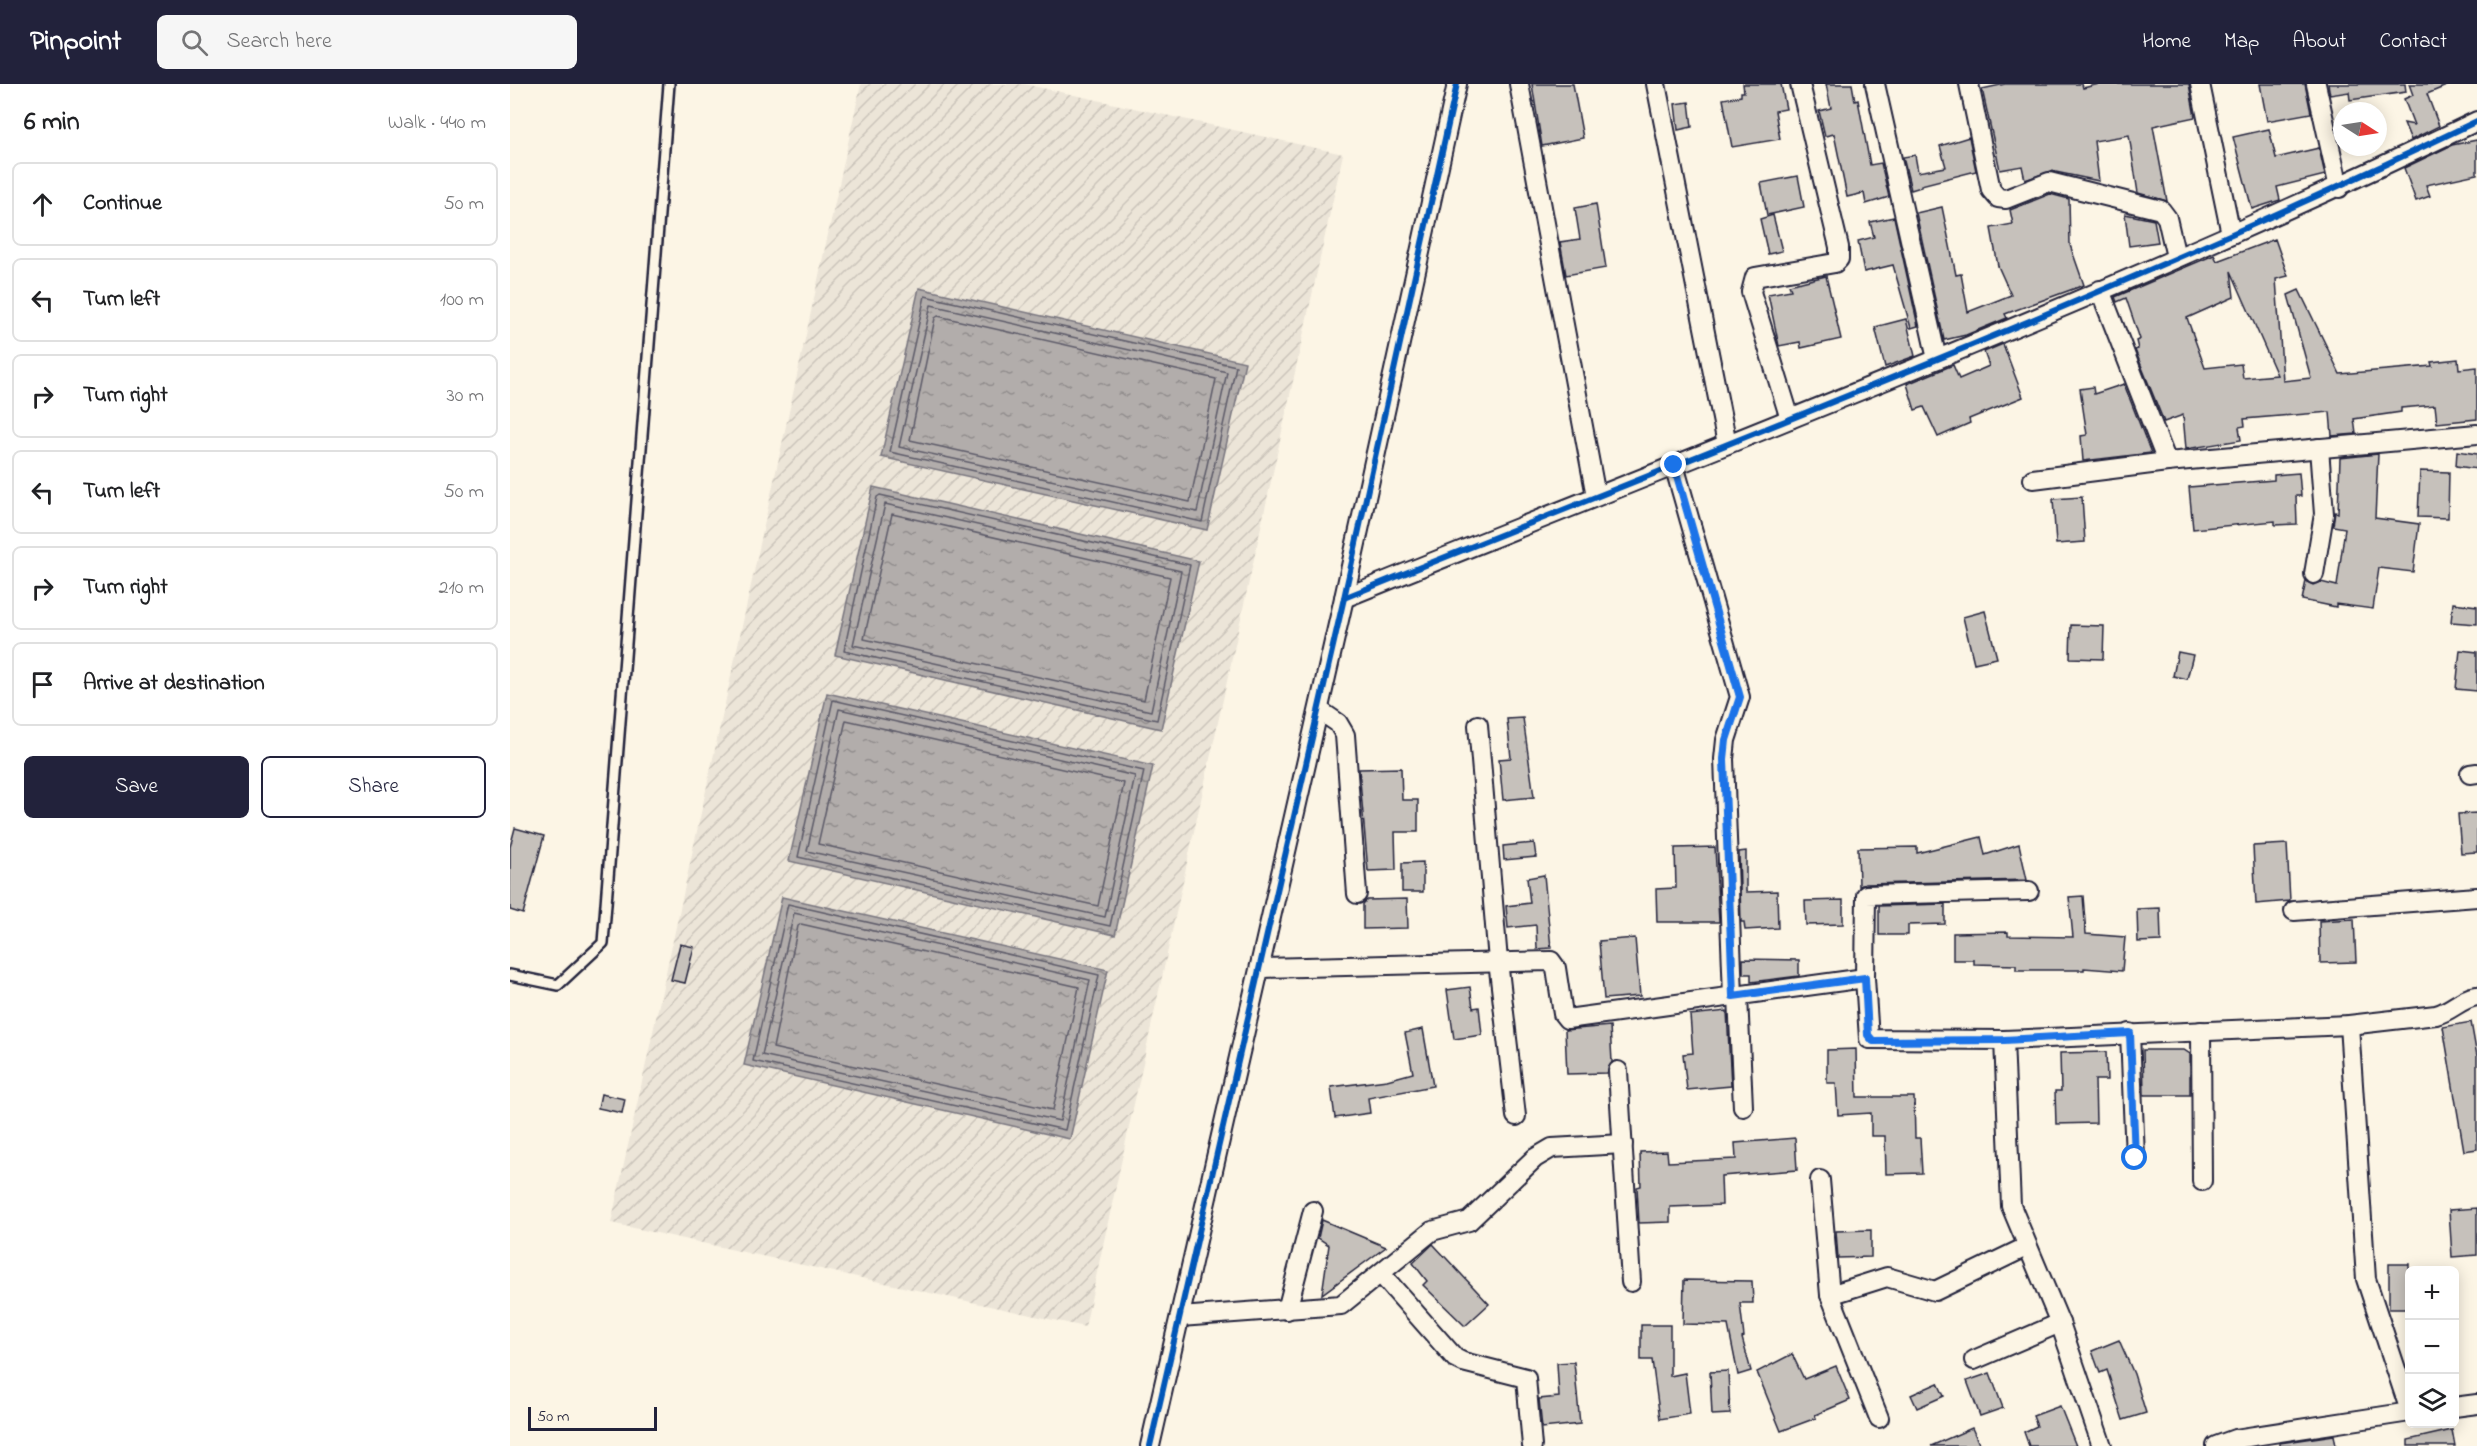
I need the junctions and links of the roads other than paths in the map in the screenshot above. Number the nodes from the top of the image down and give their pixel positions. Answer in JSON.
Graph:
{"nodes":[{"id":1,"x":669,"y":84,"type":"edge"},
{"id":2,"x":1456,"y":84,"type":"edge"},
{"id":3,"x":1519,"y":84,"type":"edge"},
{"id":4,"x":1656,"y":84,"type":"edge"},
{"id":5,"x":1800,"y":84,"type":"edge"},
{"id":6,"x":1875,"y":84,"type":"edge"},
{"id":7,"x":1969,"y":84,"type":"edge"},
{"id":8,"x":2200,"y":84,"type":"edge"},
{"id":9,"x":2316,"y":84,"type":"edge"},
{"id":10,"x":2477,"y":121,"type":"edge"},
{"id":11,"x":2339,"y":188,"type":"junction"},
{"id":12,"x":2230,"y":234,"type":"junction"},
{"id":13,"x":2176,"y":257,"type":"junction"},
{"id":14,"x":2100,"y":290,"type":"junction"},
{"id":15,"x":1937,"y":359,"type":"junction"},
{"id":16,"x":1790,"y":419,"type":"junction"},
{"id":17,"x":2477,"y":434,"type":"edge"},
{"id":18,"x":1727,"y":444,"type":"junction"},
{"id":19,"x":2319,"y":448,"type":"junction"},
{"id":20,"x":2167,"y":462,"type":"junction"},
{"id":21,"x":1674,"y":465,"type":"junction"},
{"id":22,"x":2033,"y":479,"type":"dead end"},
{"id":23,"x":1596,"y":496,"type":"junction"},
{"id":24,"x":2314,"y":574,"type":"dead end"},
{"id":25,"x":1344,"y":598,"type":"junction"},
{"id":26,"x":1318,"y":710,"type":"junction"},
{"id":27,"x":1478,"y":725,"type":"dead end"},
{"id":28,"x":2029,"y":891,"type":"dead end"},
{"id":29,"x":1357,"y":894,"type":"dead end"},
{"id":30,"x":2477,"y":897,"type":"edge"},
{"id":31,"x":2294,"y":911,"type":"dead end"},
{"id":32,"x":1498,"y":961,"type":"junction"},
{"id":33,"x":1260,"y":968,"type":"junction"},
{"id":34,"x":510,"y":975,"type":"edge"},
{"id":35,"x":1865,"y":978,"type":"junction"},
{"id":36,"x":1735,"y":996,"type":"junction"},
{"id":37,"x":2477,"y":996,"type":"edge"},
{"id":38,"x":2349,"y":1025,"type":"junction"},
{"id":39,"x":2200,"y":1031,"type":"junction"},
{"id":40,"x":2130,"y":1033,"type":"junction"},
{"id":41,"x":2004,"y":1040,"type":"junction"},
{"id":42,"x":1618,"y":1071,"type":"dead end"},
{"id":43,"x":1743,"y":1107,"type":"dead end"},
{"id":44,"x":1516,"y":1116,"type":"dead end"},
{"id":45,"x":1623,"y":1144,"type":"junction"},
{"id":46,"x":2135,"y":1158,"type":"dead end"},
{"id":47,"x":1820,"y":1180,"type":"dead end"},
{"id":48,"x":2202,"y":1181,"type":"dead end"},
{"id":49,"x":1313,"y":1211,"type":"dead end"},
{"id":50,"x":2026,"y":1247,"type":"junction"},
{"id":51,"x":1381,"y":1274,"type":"junction"},
{"id":52,"x":1631,"y":1282,"type":"dead end"},
{"id":53,"x":1830,"y":1295,"type":"junction"},
{"id":54,"x":1287,"y":1310,"type":"junction"},
{"id":55,"x":1180,"y":1317,"type":"junction"},
{"id":56,"x":2060,"y":1323,"type":"junction"},
{"id":57,"x":1974,"y":1360,"type":"dead end"},
{"id":58,"x":2405,"y":1400,"type":"edge"},
{"id":59,"x":2477,"y":1404,"type":"edge"},
{"id":60,"x":2459,"y":1406,"type":"edge"},
{"id":61,"x":2405,"y":1413,"type":"edge"},
{"id":62,"x":1879,"y":1418,"type":"dead end"},
{"id":63,"x":1150,"y":1446,"type":"edge"},
{"id":64,"x":1532,"y":1446,"type":"edge"},
{"id":65,"x":2102,"y":1446,"type":"edge"},
{"id":66,"x":2216,"y":1446,"type":"edge"}],
"edges":[{"from":1,"to":34,"type":"lane"},
{"from":2,"to":25,"type":"street"},
{"from":3,"to":23,"type":"street"},
{"from":4,"to":18,"type":"street"},
{"from":5,"to":16,"type":"street"},
{"from":6,"to":15,"type":"street"},
{"from":7,"to":13,"type":"street"},
{"from":8,"to":12,"type":"street"},
{"from":9,"to":11,"type":"street"},
{"from":10,"to":11,"type":"street"},
{"from":11,"to":12,"type":"street"},
{"from":12,"to":13,"type":"street"},
{"from":13,"to":14,"type":"street"},
{"from":14,"to":15,"type":"street"},
{"from":14,"to":20,"type":"street"},
{"from":15,"to":16,"type":"street"},
{"from":16,"to":18,"type":"street"},
{"from":17,"to":19,"type":"street"},
{"from":18,"to":21,"type":"street"},
{"from":19,"to":20,"type":"street"},
{"from":19,"to":24,"type":"street"},
{"from":20,"to":22,"type":"street"},
{"from":21,"to":23,"type":"street"},
{"from":21,"to":36,"type":"street"},
{"from":23,"to":25,"type":"street"},
{"from":25,"to":26,"type":"street"},
{"from":26,"to":29,"type":"street"},
{"from":26,"to":33,"type":"street"},
{"from":27,"to":32,"type":"street"},
{"from":28,"to":35,"type":"street"},
{"from":30,"to":31,"type":"street"},
{"from":32,"to":33,"type":"street"},
{"from":32,"to":36,"type":"street"},
{"from":32,"to":44,"type":"street"},
{"from":33,"to":55,"type":"street"},
{"from":35,"to":36,"type":"street"},
{"from":35,"to":41,"type":"street"},
{"from":36,"to":43,"type":"street"},
{"from":37,"to":38,"type":"street"},
{"from":38,"to":39,"type":"street"},
{"from":38,"to":58,"type":"street"},
{"from":39,"to":40,"type":"street"},
{"from":39,"to":48,"type":"street"},
{"from":40,"to":41,"type":"street"},
{"from":40,"to":46,"type":"street"},
{"from":41,"to":50,"type":"street"},
{"from":42,"to":45,"type":"street"},
{"from":45,"to":51,"type":"street"},
{"from":45,"to":52,"type":"street"},
{"from":47,"to":53,"type":"street"},
{"from":49,"to":54,"type":"street"},
{"from":50,"to":53,"type":"street"},
{"from":50,"to":56,"type":"street"},
{"from":51,"to":54,"type":"street"},
{"from":51,"to":64,"type":"street"},
{"from":53,"to":62,"type":"street"},
{"from":54,"to":55,"type":"street"},
{"from":55,"to":63,"type":"street"},
{"from":56,"to":57,"type":"street"},
{"from":56,"to":65,"type":"street"},
{"from":59,"to":60,"type":"street"},
{"from":61,"to":66,"type":"street"}]}
